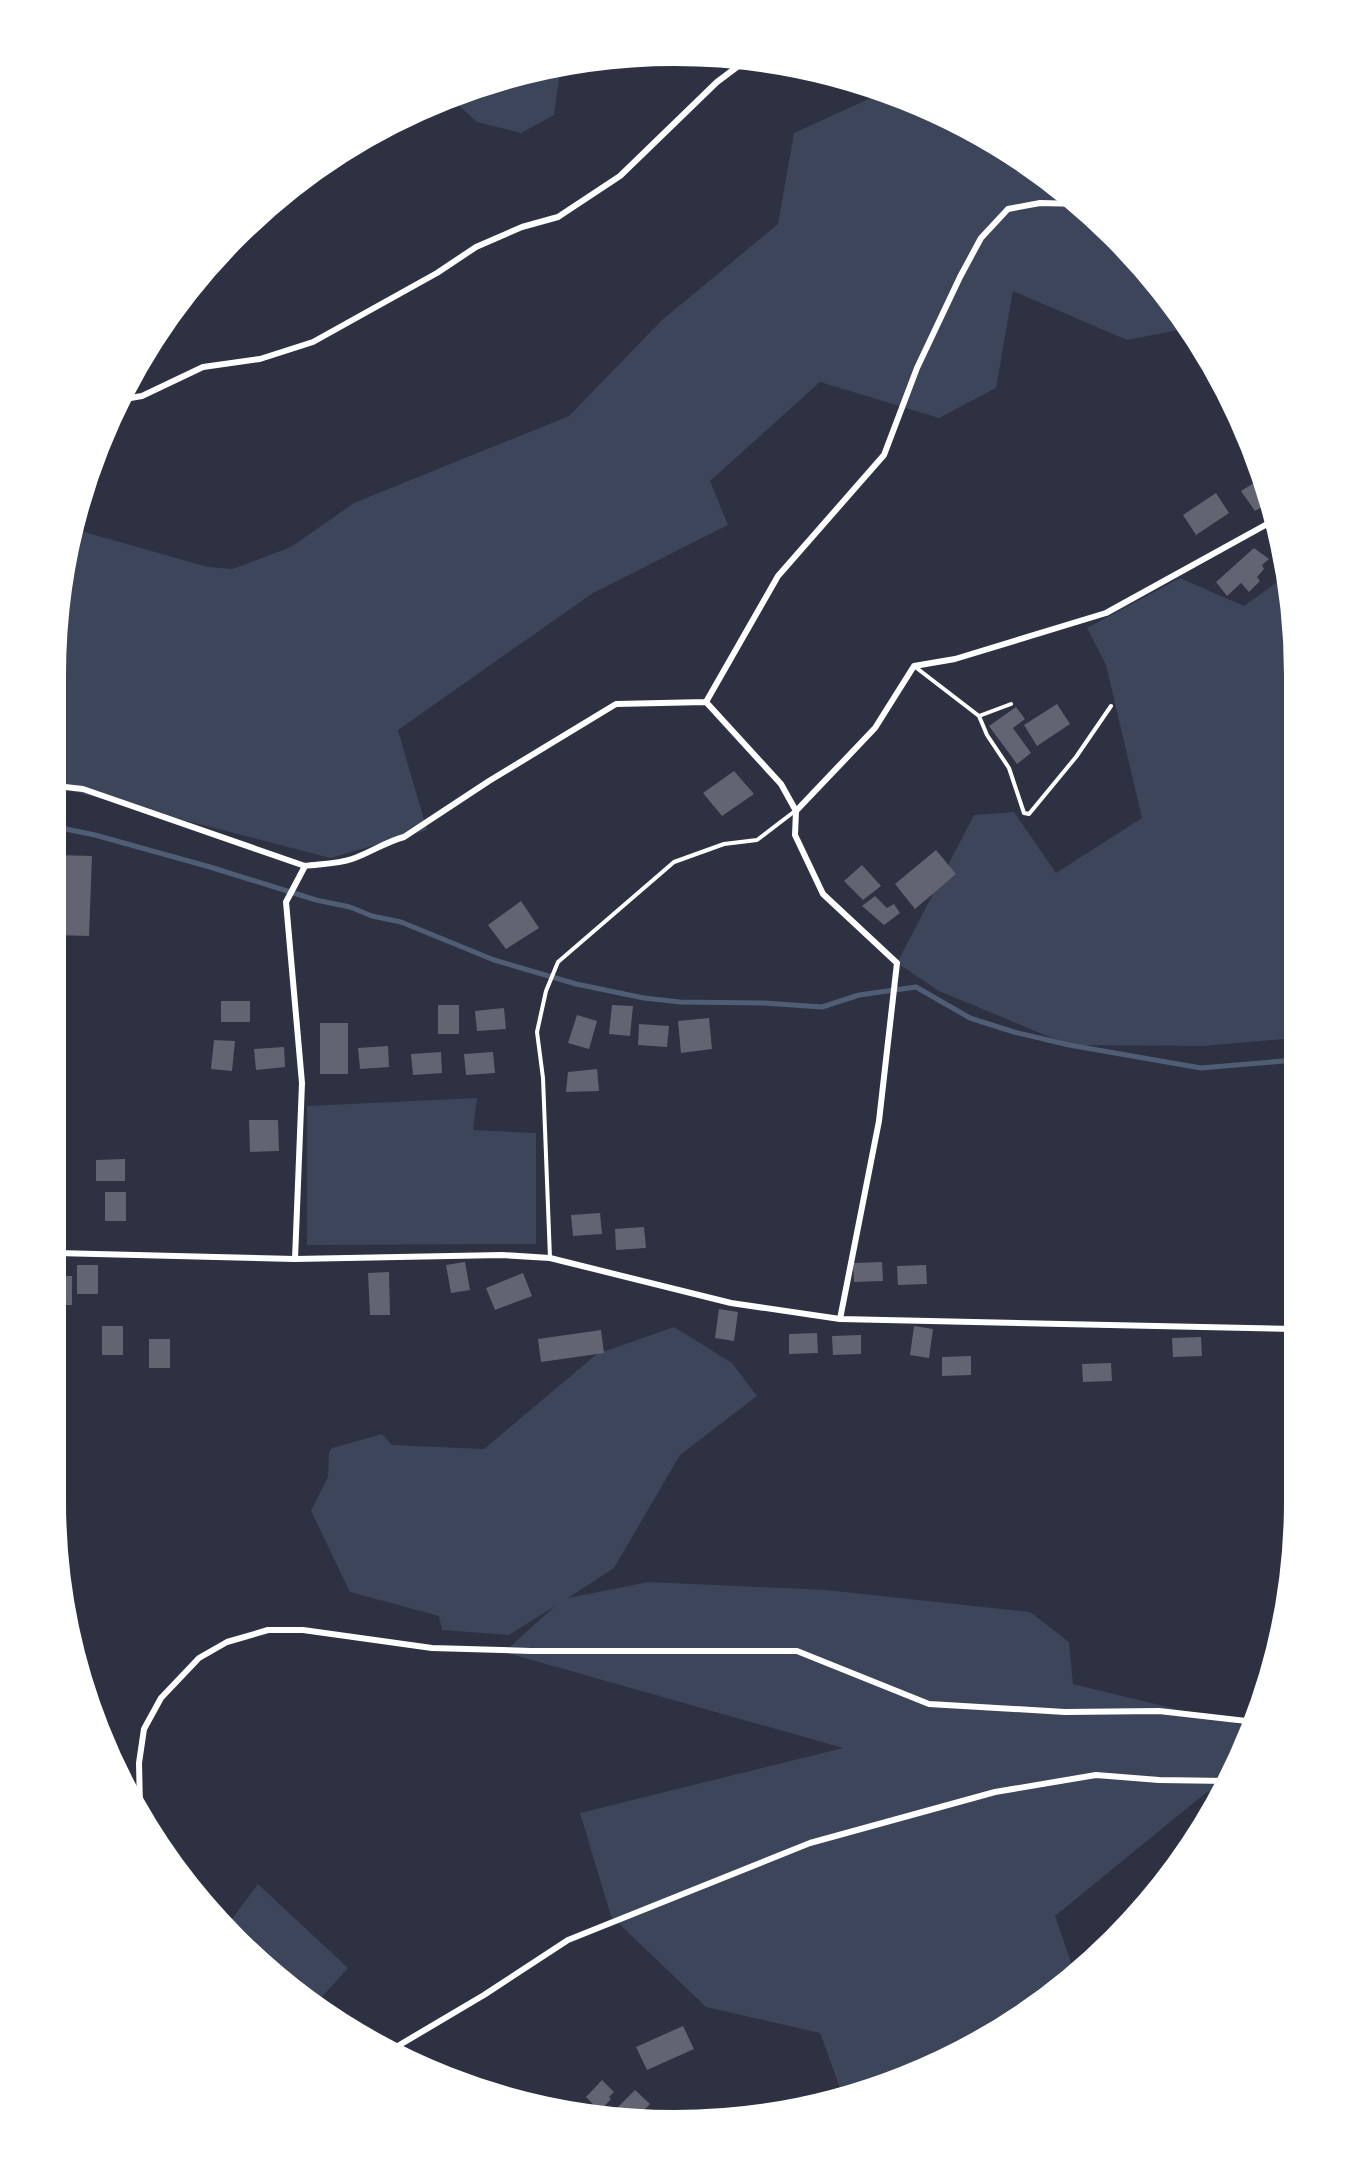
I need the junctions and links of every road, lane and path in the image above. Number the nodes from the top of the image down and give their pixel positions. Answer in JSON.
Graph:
{"nodes":[{"id":1,"x":739,"y":65,"type":"edge"},
{"id":2,"x":1067,"y":204,"type":"edge"},
{"id":3,"x":127,"y":399,"type":"edge"},
{"id":4,"x":1269,"y":523,"type":"edge"},
{"id":5,"x":914,"y":666,"type":"junction"},
{"id":6,"x":706,"y":702,"type":"junction"},
{"id":7,"x":1011,"y":704,"type":"dead end"},
{"id":8,"x":1111,"y":706,"type":"dead end"},
{"id":9,"x":980,"y":716,"type":"junction"},
{"id":10,"x":62,"y":787,"type":"edge"},
{"id":11,"x":796,"y":811,"type":"junction"},
{"id":12,"x":305,"y":866,"type":"junction"},
{"id":13,"x":62,"y":1252,"type":"edge"},
{"id":14,"x":550,"y":1258,"type":"junction"},
{"id":15,"x":295,"y":1259,"type":"junction"},
{"id":16,"x":840,"y":1319,"type":"junction"},
{"id":17,"x":1288,"y":1329,"type":"edge"},
{"id":18,"x":1247,"y":1721,"type":"edge"},
{"id":19,"x":1220,"y":1781,"type":"edge"},
{"id":20,"x":140,"y":1800,"type":"edge"},
{"id":21,"x":396,"y":2047,"type":"edge"}],
"edges":[{"from":1,"to":3,"type":"street"},
{"from":2,"to":6,"type":"street"},
{"from":4,"to":5,"type":"street"},
{"from":5,"to":9,"type":"lane"},
{"from":5,"to":11,"type":"street"},
{"from":6,"to":11,"type":"street"},
{"from":6,"to":12,"type":"street"},
{"from":7,"to":9,"type":"lane"},
{"from":8,"to":9,"type":"lane"},
{"from":10,"to":12,"type":"street"},
{"from":11,"to":14,"type":"lane"},
{"from":11,"to":16,"type":"street"},
{"from":12,"to":15,"type":"street"},
{"from":13,"to":15,"type":"street"},
{"from":14,"to":15,"type":"street"},
{"from":14,"to":16,"type":"street"},
{"from":16,"to":17,"type":"street"},
{"from":18,"to":20,"type":"street"},
{"from":19,"to":21,"type":"street"}]}
